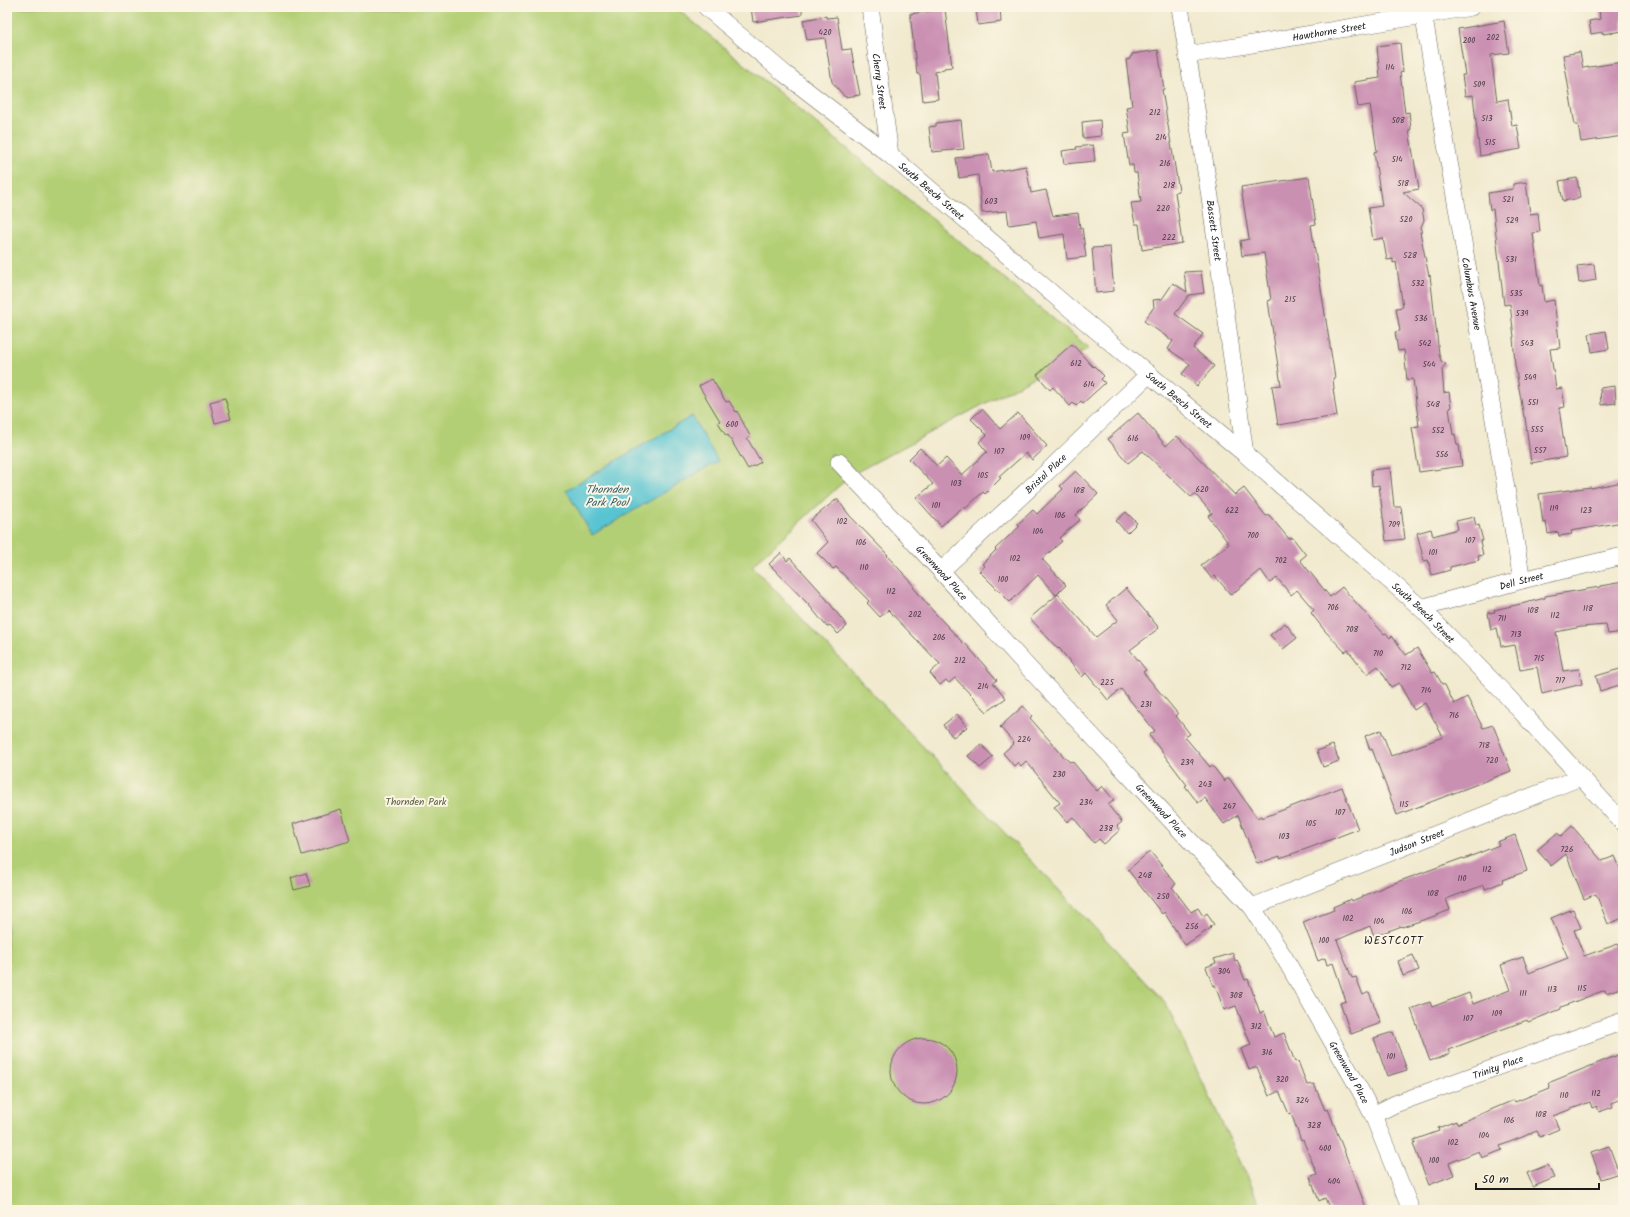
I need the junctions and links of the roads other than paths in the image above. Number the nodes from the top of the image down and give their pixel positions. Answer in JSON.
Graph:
{"nodes":[{"id":1,"x":706,"y":7,"type":"edge"},
{"id":2,"x":870,"y":7,"type":"edge"},
{"id":3,"x":1180,"y":7,"type":"edge"},
{"id":4,"x":1471,"y":7,"type":"edge"},
{"id":5,"x":1423,"y":11,"type":"edge"},
{"id":6,"x":1187,"y":55,"type":"junction"},
{"id":7,"x":890,"y":155,"type":"junction"},
{"id":8,"x":1149,"y":374,"type":"junction"},
{"id":9,"x":1245,"y":454,"type":"junction"},
{"id":10,"x":839,"y":462,"type":"dead end"},
{"id":11,"x":1623,"y":556,"type":"edge"},
{"id":12,"x":941,"y":570,"type":"junction"},
{"id":13,"x":1522,"y":580,"type":"junction"},
{"id":14,"x":1421,"y":608,"type":"junction"},
{"id":15,"x":1581,"y":776,"type":"junction"},
{"id":16,"x":1623,"y":823,"type":"edge"},
{"id":17,"x":1252,"y":907,"type":"junction"},
{"id":18,"x":1623,"y":1021,"type":"edge"},
{"id":19,"x":1373,"y":1115,"type":"junction"},
{"id":20,"x":1411,"y":1210,"type":"edge"}],
"edges":[{"from":1,"to":7,"type":"street","name":"South Beech Street"},
{"from":2,"to":7,"type":"street","name":"Cherry Street"},
{"from":3,"to":6,"type":"street","name":"Bassett Street"},
{"from":4,"to":5,"type":"street","name":"Hawthorne Street"},
{"from":5,"to":6,"type":"street","name":"Hawthorne Street"},
{"from":5,"to":13,"type":"street","name":"Columbus Avenue"},
{"from":6,"to":9,"type":"street","name":"Bassett Street"},
{"from":7,"to":8,"type":"street","name":"South Beech Street"},
{"from":8,"to":9,"type":"street","name":"South Beech Street"},
{"from":8,"to":12,"type":"street","name":"Bristol Place"},
{"from":9,"to":14,"type":"street","name":"South Beech Street"},
{"from":10,"to":12,"type":"street","name":"Greenwood Place"},
{"from":11,"to":13,"type":"street","name":"Dell Street"},
{"from":12,"to":17,"type":"street","name":"Greenwood Place"},
{"from":13,"to":14,"type":"street","name":"Dell Street"},
{"from":14,"to":15,"type":"street","name":"South Beech Street"},
{"from":15,"to":16,"type":"street","name":"South Beech Street"},
{"from":15,"to":17,"type":"street","name":"Judson Street"},
{"from":17,"to":19,"type":"street","name":"Greenwood Place"},
{"from":18,"to":19,"type":"street","name":"Trinity Place"},
{"from":19,"to":20,"type":"street","name":"Greenwood Place"}]}
